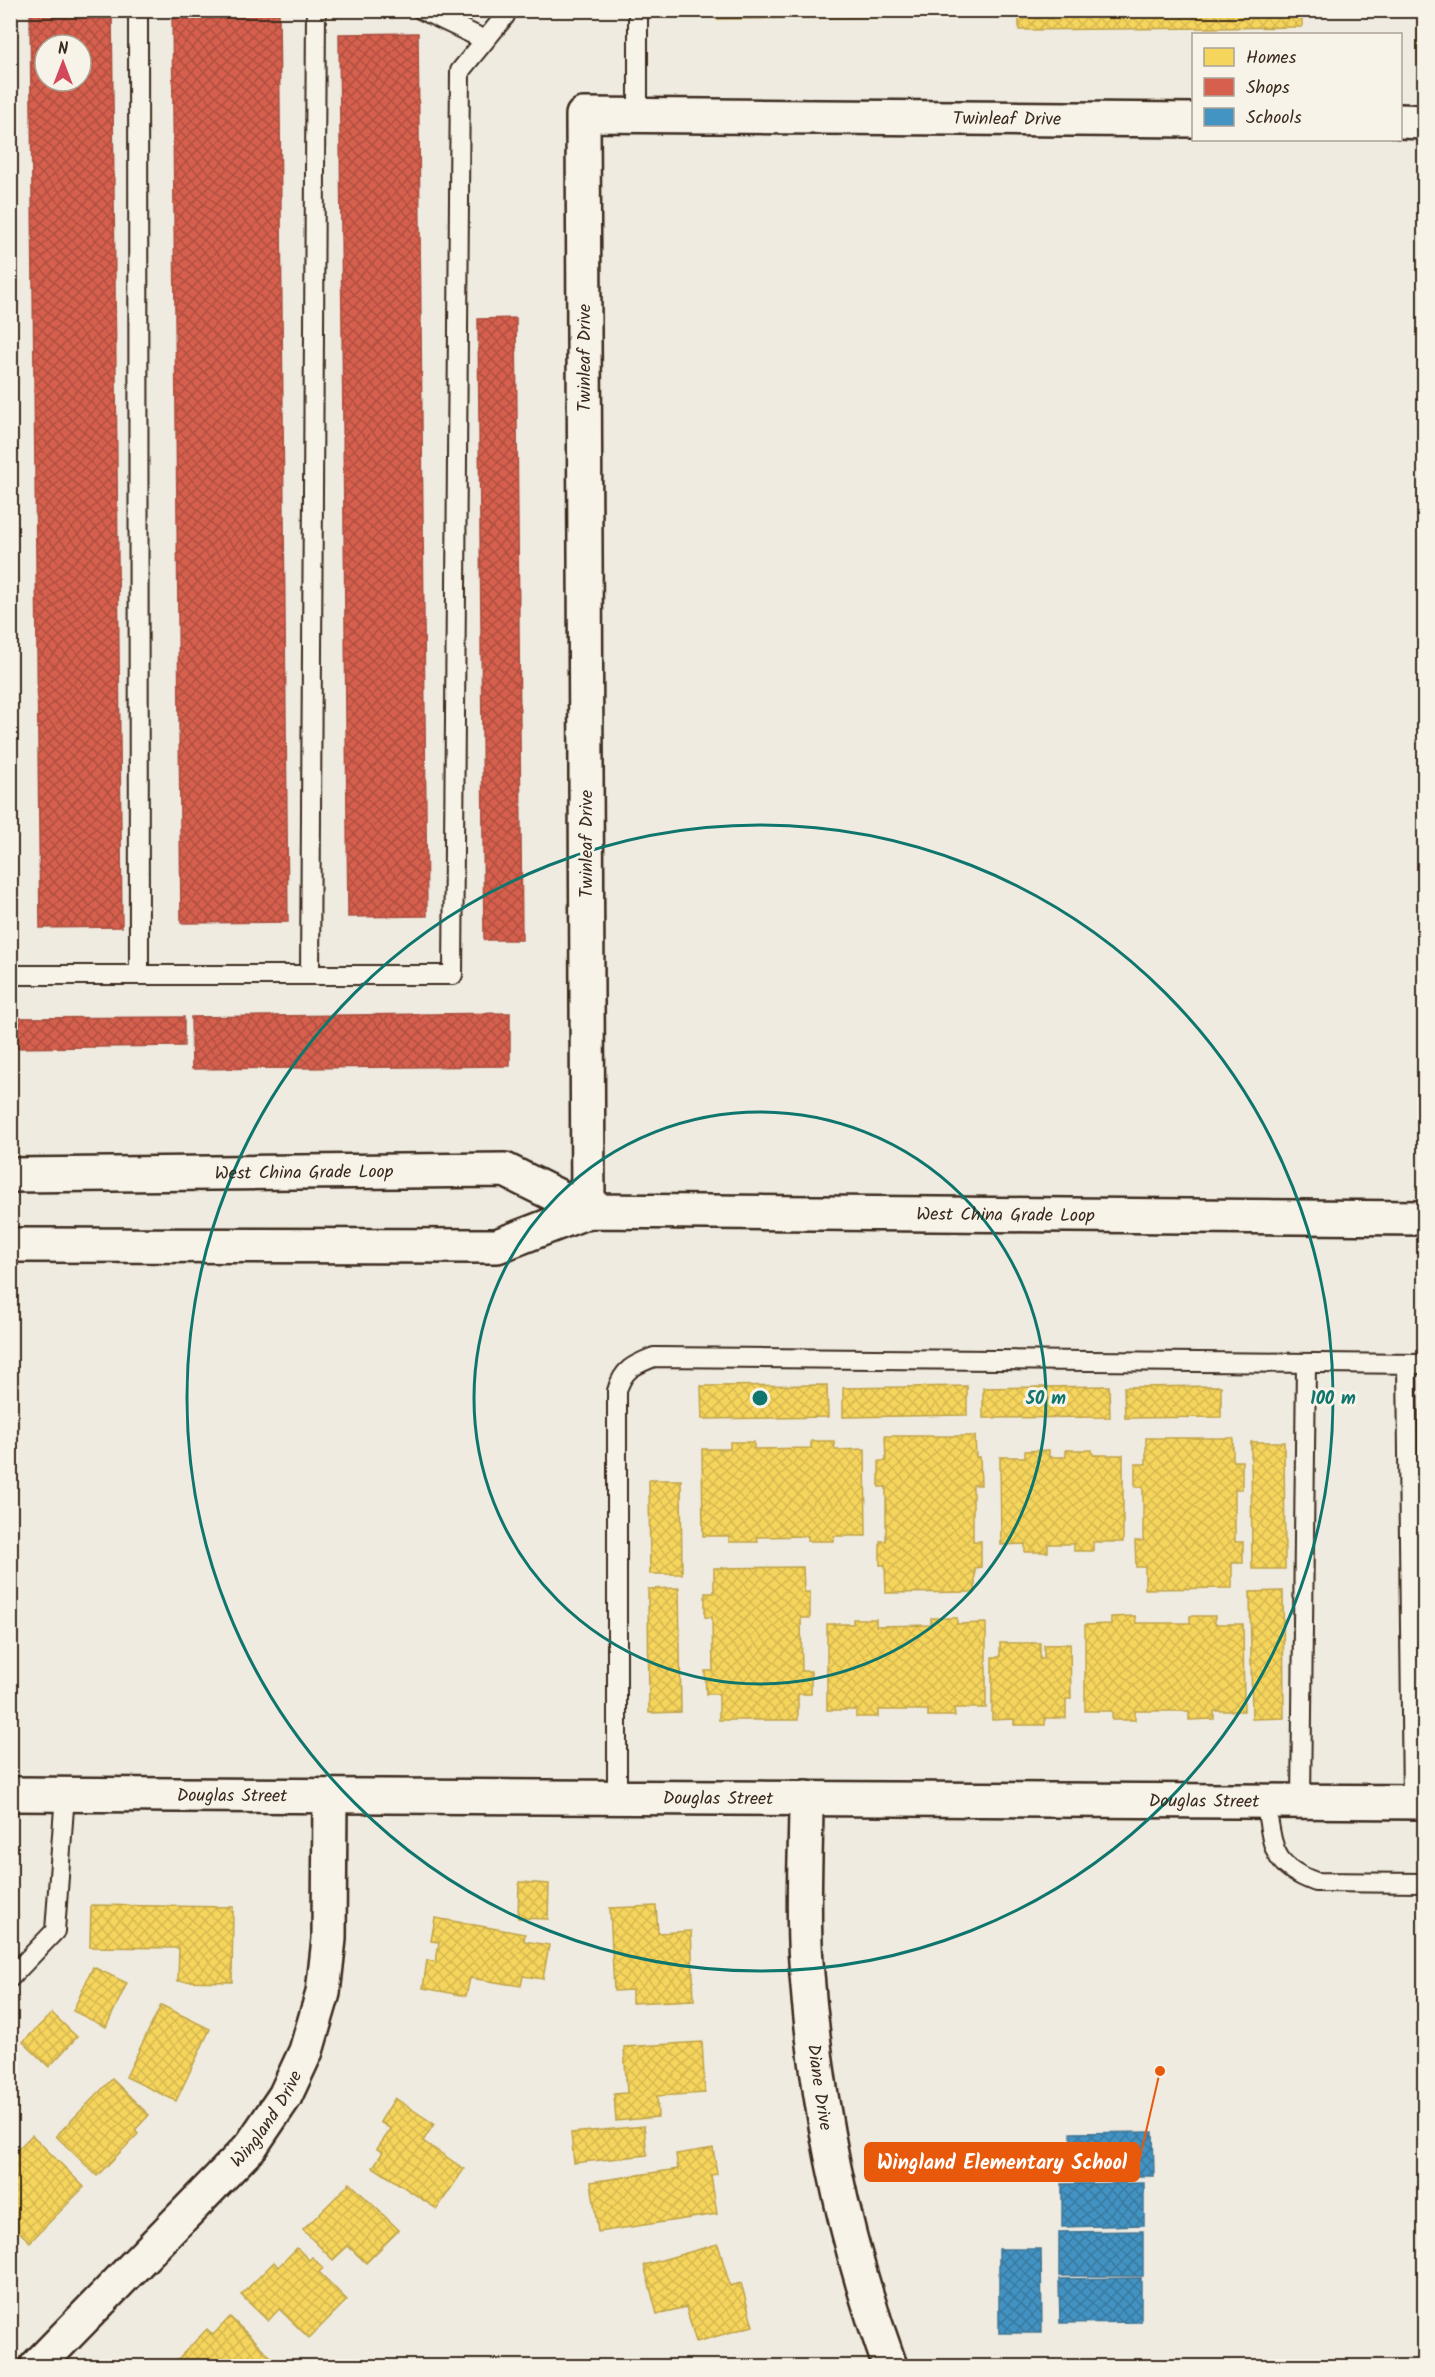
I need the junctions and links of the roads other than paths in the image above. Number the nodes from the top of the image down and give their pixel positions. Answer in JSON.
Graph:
{"nodes":[{"id":1,"x":138,"y":10,"type":"edge"},
{"id":2,"x":316,"y":10,"type":"edge"},
{"id":3,"x":422,"y":10,"type":"edge"},
{"id":4,"x":505,"y":10,"type":"edge"},
{"id":5,"x":638,"y":10,"type":"edge"},
{"id":6,"x":485,"y":40,"type":"junction"},
{"id":7,"x":638,"y":115,"type":"junction"},
{"id":8,"x":1192,"y":120,"type":"edge"},
{"id":9,"x":1402,"y":121,"type":"edge"},
{"id":10,"x":1425,"y":122,"type":"edge"},
{"id":11,"x":10,"y":975,"type":"edge"},
{"id":12,"x":139,"y":975,"type":"junction"},
{"id":13,"x":310,"y":975,"type":"junction"},
{"id":14,"x":10,"y":1176,"type":"edge"},
{"id":15,"x":588,"y":1211,"type":"junction"},
{"id":16,"x":1425,"y":1218,"type":"edge"},
{"id":17,"x":10,"y":1245,"type":"edge"},
{"id":18,"x":1306,"y":1363,"type":"junction"},
{"id":19,"x":1416,"y":1364,"type":"edge"},
{"id":20,"x":10,"y":1794,"type":"edge"},
{"id":21,"x":65,"y":1794,"type":"junction"},
{"id":22,"x":330,"y":1796,"type":"junction"},
{"id":23,"x":616,"y":1797,"type":"junction"},
{"id":24,"x":806,"y":1798,"type":"junction"},
{"id":25,"x":1265,"y":1801,"type":"junction"},
{"id":26,"x":1301,"y":1801,"type":"junction"},
{"id":27,"x":1419,"y":1802,"type":"edge"},
{"id":28,"x":1425,"y":1882,"type":"edge"},
{"id":29,"x":10,"y":1978,"type":"edge"},
{"id":30,"x":37,"y":2367,"type":"edge"},
{"id":31,"x":890,"y":2367,"type":"edge"}],
"edges":[{"from":1,"to":12,"type":"lane"},
{"from":2,"to":13,"type":"lane"},
{"from":3,"to":6,"type":"lane"},
{"from":4,"to":6,"type":"lane"},
{"from":5,"to":7,"type":"lane"},
{"from":6,"to":13,"type":"lane"},
{"from":7,"to":8,"type":"street","name":"Twinleaf Drive"},
{"from":7,"to":15,"type":"street","name":"Twinleaf Drive"},
{"from":9,"to":10,"type":"street"},
{"from":11,"to":12,"type":"lane"},
{"from":12,"to":13,"type":"lane"},
{"from":14,"to":15,"type":"street","name":"West China Grade Loop"},
{"from":15,"to":16,"type":"street","name":"West China Grade Loop"},
{"from":15,"to":17,"type":"street","name":"West China Grade Loop"},
{"from":18,"to":19,"type":"lane"},
{"from":18,"to":23,"type":"lane"},
{"from":18,"to":26,"type":"lane"},
{"from":19,"to":27,"type":"lane"},
{"from":20,"to":21,"type":"street","name":"Douglas Street"},
{"from":21,"to":22,"type":"street","name":"Douglas Street"},
{"from":21,"to":29,"type":"lane"},
{"from":22,"to":23,"type":"street","name":"Douglas Street"},
{"from":22,"to":30,"type":"street","name":"Wingland Drive"},
{"from":23,"to":24,"type":"street","name":"Douglas Street"},
{"from":24,"to":25,"type":"street","name":"Douglas Street"},
{"from":24,"to":31,"type":"street","name":"Diane Drive"},
{"from":25,"to":26,"type":"street","name":"Douglas Street"},
{"from":25,"to":28,"type":"lane"},
{"from":26,"to":27,"type":"street","name":"Douglas Street"}]}
